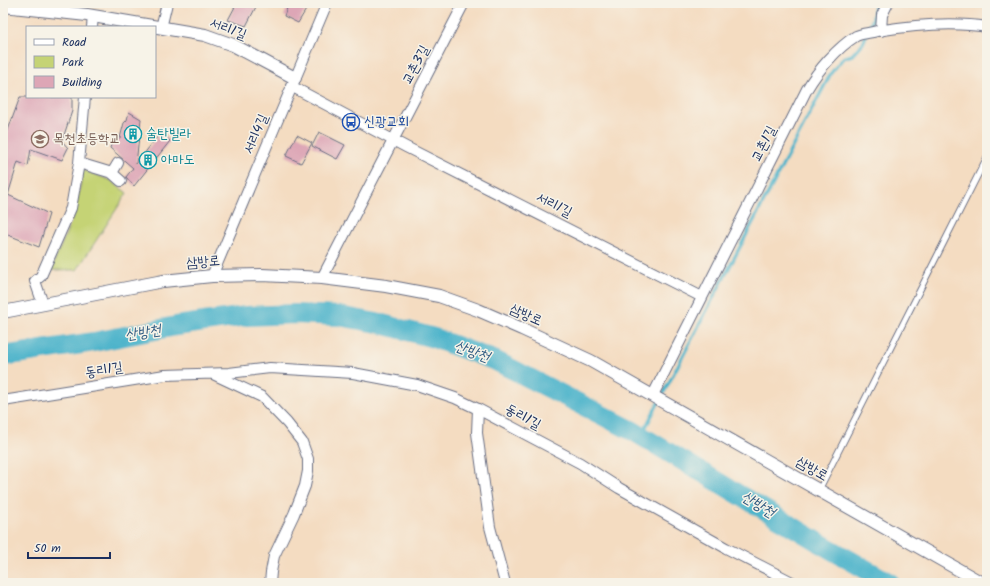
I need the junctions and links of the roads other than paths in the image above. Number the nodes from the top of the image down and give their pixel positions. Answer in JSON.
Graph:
{"nodes":[{"id":1,"x":167,"y":3,"type":"edge"},
{"id":2,"x":327,"y":3,"type":"edge"},
{"id":3,"x":464,"y":3,"type":"edge"},
{"id":4,"x":888,"y":3,"type":"edge"},
{"id":5,"x":3,"y":6,"type":"edge"},
{"id":6,"x":93,"y":22,"type":"edge"},
{"id":7,"x":138,"y":26,"type":"edge"},
{"id":8,"x":987,"y":27,"type":"edge"},
{"id":9,"x":156,"y":28,"type":"edge"},
{"id":10,"x":161,"y":28,"type":"junction"},
{"id":11,"x":878,"y":31,"type":"junction"},
{"id":12,"x":293,"y":82,"type":"junction"},
{"id":13,"x":85,"y":98,"type":"edge"},
{"id":14,"x":393,"y":140,"type":"junction"},
{"id":15,"x":987,"y":157,"type":"edge"},
{"id":16,"x":79,"y":163,"type":"junction"},
{"id":17,"x":118,"y":163,"type":"dead end"},
{"id":18,"x":112,"y":173,"type":"junction"},
{"id":19,"x":121,"y":180,"type":"dead end"},
{"id":20,"x":212,"y":276,"type":"junction"},
{"id":21,"x":322,"y":278,"type":"junction"},
{"id":22,"x":702,"y":297,"type":"junction"},
{"id":23,"x":43,"y":304,"type":"junction"},
{"id":24,"x":3,"y":312,"type":"edge"},
{"id":25,"x":209,"y":372,"type":"junction"},
{"id":26,"x":654,"y":396,"type":"junction"},
{"id":27,"x":3,"y":401,"type":"edge"},
{"id":28,"x":478,"y":409,"type":"junction"},
{"id":29,"x":819,"y":490,"type":"junction"},
{"id":30,"x":270,"y":583,"type":"edge"},
{"id":31,"x":505,"y":583,"type":"edge"},
{"id":32,"x":794,"y":583,"type":"edge"},
{"id":33,"x":982,"y":583,"type":"edge"}],
"edges":[{"from":1,"to":10,"type":"street"},
{"from":2,"to":12,"type":"street","name":"서리4길"},
{"from":3,"to":14,"type":"street","name":"교촌3길"},
{"from":4,"to":11,"type":"street"},
{"from":5,"to":6,"type":"street","name":"서리1길"},
{"from":6,"to":7,"type":"street","name":"서리1길"},
{"from":8,"to":11,"type":"street","name":"교촌1길"},
{"from":9,"to":10,"type":"street","name":"서리1길"},
{"from":10,"to":12,"type":"street","name":"서리1길"},
{"from":11,"to":22,"type":"street","name":"교촌1길"},
{"from":12,"to":14,"type":"street","name":"서리1길"},
{"from":12,"to":20,"type":"street","name":"서리4길"},
{"from":13,"to":16,"type":"street"},
{"from":14,"to":21,"type":"street"},
{"from":14,"to":22,"type":"street","name":"서리1길"},
{"from":15,"to":29,"type":"lane"},
{"from":16,"to":18,"type":"street"},
{"from":16,"to":23,"type":"street"},
{"from":17,"to":18,"type":"street"},
{"from":18,"to":19,"type":"street"},
{"from":20,"to":21,"type":"street","name":"삼방로"},
{"from":20,"to":23,"type":"street","name":"삼방로"},
{"from":21,"to":26,"type":"street","name":"삼방로"},
{"from":22,"to":26,"type":"street","name":"교촌1길"},
{"from":23,"to":24,"type":"street","name":"삼방로"},
{"from":25,"to":27,"type":"street","name":"동리1길"},
{"from":25,"to":28,"type":"street","name":"동리1길"},
{"from":25,"to":30,"type":"street","name":"동리1길"},
{"from":26,"to":29,"type":"street","name":"삼방로"},
{"from":28,"to":31,"type":"street"},
{"from":28,"to":32,"type":"street","name":"동리1길"},
{"from":29,"to":33,"type":"street","name":"삼방로"}]}
